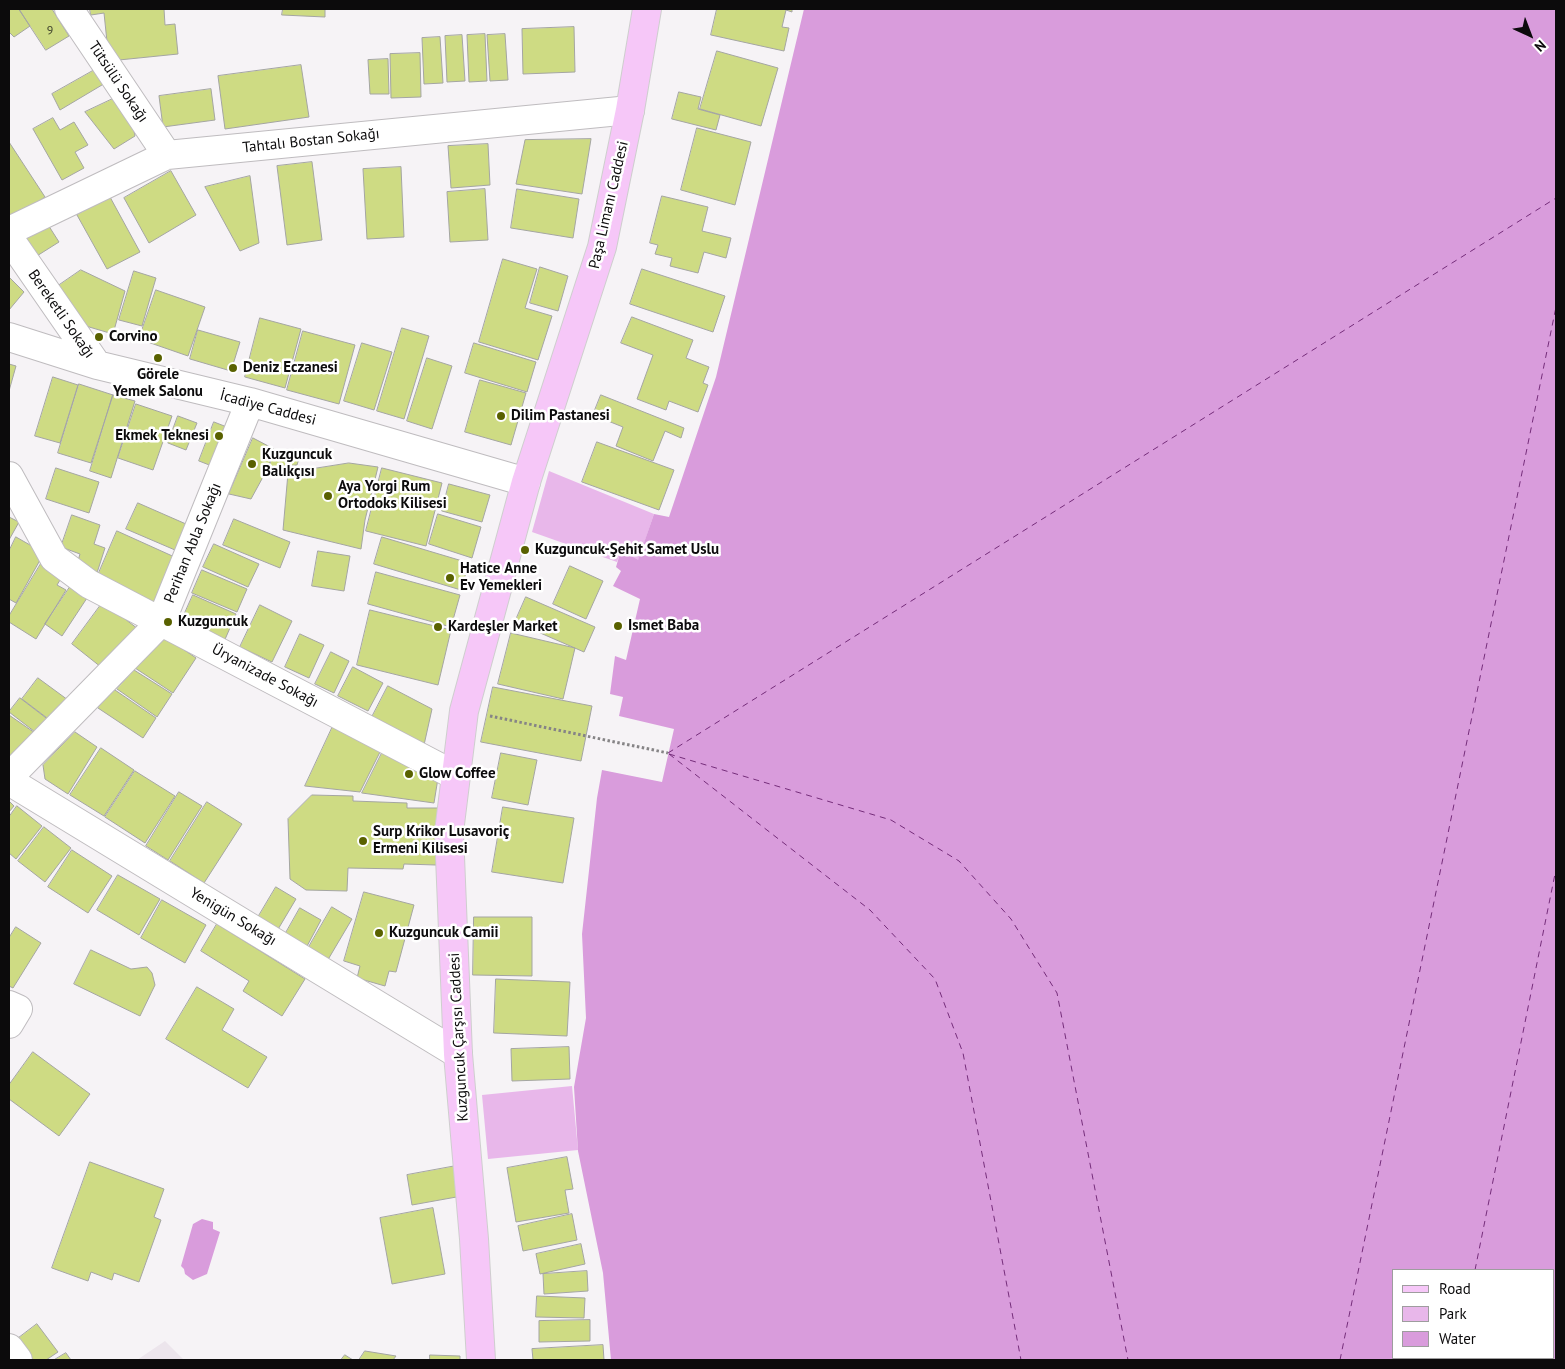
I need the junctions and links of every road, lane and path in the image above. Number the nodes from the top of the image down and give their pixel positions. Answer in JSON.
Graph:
{"nodes":[{"id":1,"x":69,"y":9,"type":"edge"},
{"id":2,"x":647,"y":9,"type":"edge"},
{"id":3,"x":630,"y":110,"type":"junction"},
{"id":4,"x":167,"y":155,"type":"junction"},
{"id":5,"x":9,"y":230,"type":"edge"},
{"id":6,"x":9,"y":238,"type":"edge"},
{"id":7,"x":9,"y":337,"type":"edge"},
{"id":8,"x":97,"y":365,"type":"junction"},
{"id":9,"x":250,"y":402,"type":"junction"},
{"id":10,"x":9,"y":476,"type":"edge"},
{"id":11,"x":526,"y":482,"type":"junction"},
{"id":12,"x":161,"y":622,"type":"junction"},
{"id":13,"x":464,"y":711,"type":"junction"},
{"id":14,"x":668,"y":753,"type":"dead end"},
{"id":15,"x":456,"y":776,"type":"junction"},
{"id":16,"x":9,"y":779,"type":"edge"},
{"id":17,"x":9,"y":1005,"type":"edge"},
{"id":18,"x":9,"y":1024,"type":"edge"},
{"id":19,"x":458,"y":1054,"type":"junction"},
{"id":20,"x":9,"y":1348,"type":"edge"},
{"id":21,"x":18,"y":1360,"type":"edge"},
{"id":22,"x":481,"y":1360,"type":"edge"}],
"edges":[{"from":1,"to":4,"type":"street","name":"Tütsülü Sokağı"},
{"from":2,"to":3,"type":"main road","name":"Paşa Limanı Caddesi"},
{"from":3,"to":4,"type":"street","name":"Tahtalı Bostan Sokağı"},
{"from":3,"to":11,"type":"main road","name":"Paşa Limanı Caddesi"},
{"from":4,"to":5,"type":"street","name":"Tahtalı Bostan Sokağı"},
{"from":6,"to":8,"type":"street","name":"Bereketli Sokağı"},
{"from":7,"to":8,"type":"street","name":"İcadiye Caddesi"},
{"from":8,"to":9,"type":"street","name":"İcadiye Caddesi"},
{"from":9,"to":11,"type":"street","name":"İcadiye Caddesi"},
{"from":9,"to":12,"type":"street","name":"Perihan Abla Sokağı"},
{"from":10,"to":12,"type":"street","name":"Üryanizade Sokağı"},
{"from":11,"to":13,"type":"main road","name":"Kuzguncuk Çarşısı Caddesi"},
{"from":12,"to":15,"type":"street","name":"Üryanizade Sokağı"},
{"from":12,"to":16,"type":"street","name":"Perihan Abla Sokağı"},
{"from":13,"to":14,"type":"path"},
{"from":13,"to":15,"type":"main road","name":"Kuzguncuk Çarşısı Caddesi"},
{"from":15,"to":19,"type":"main road","name":"Kuzguncuk Çarşısı Caddesi"},
{"from":16,"to":19,"type":"street","name":"Yenigün Sokağı"},
{"from":17,"to":18,"type":"street"},
{"from":19,"to":22,"type":"main road","name":"Kuzguncuk Çarşısı Caddesi"},
{"from":20,"to":21,"type":"street"}]}
